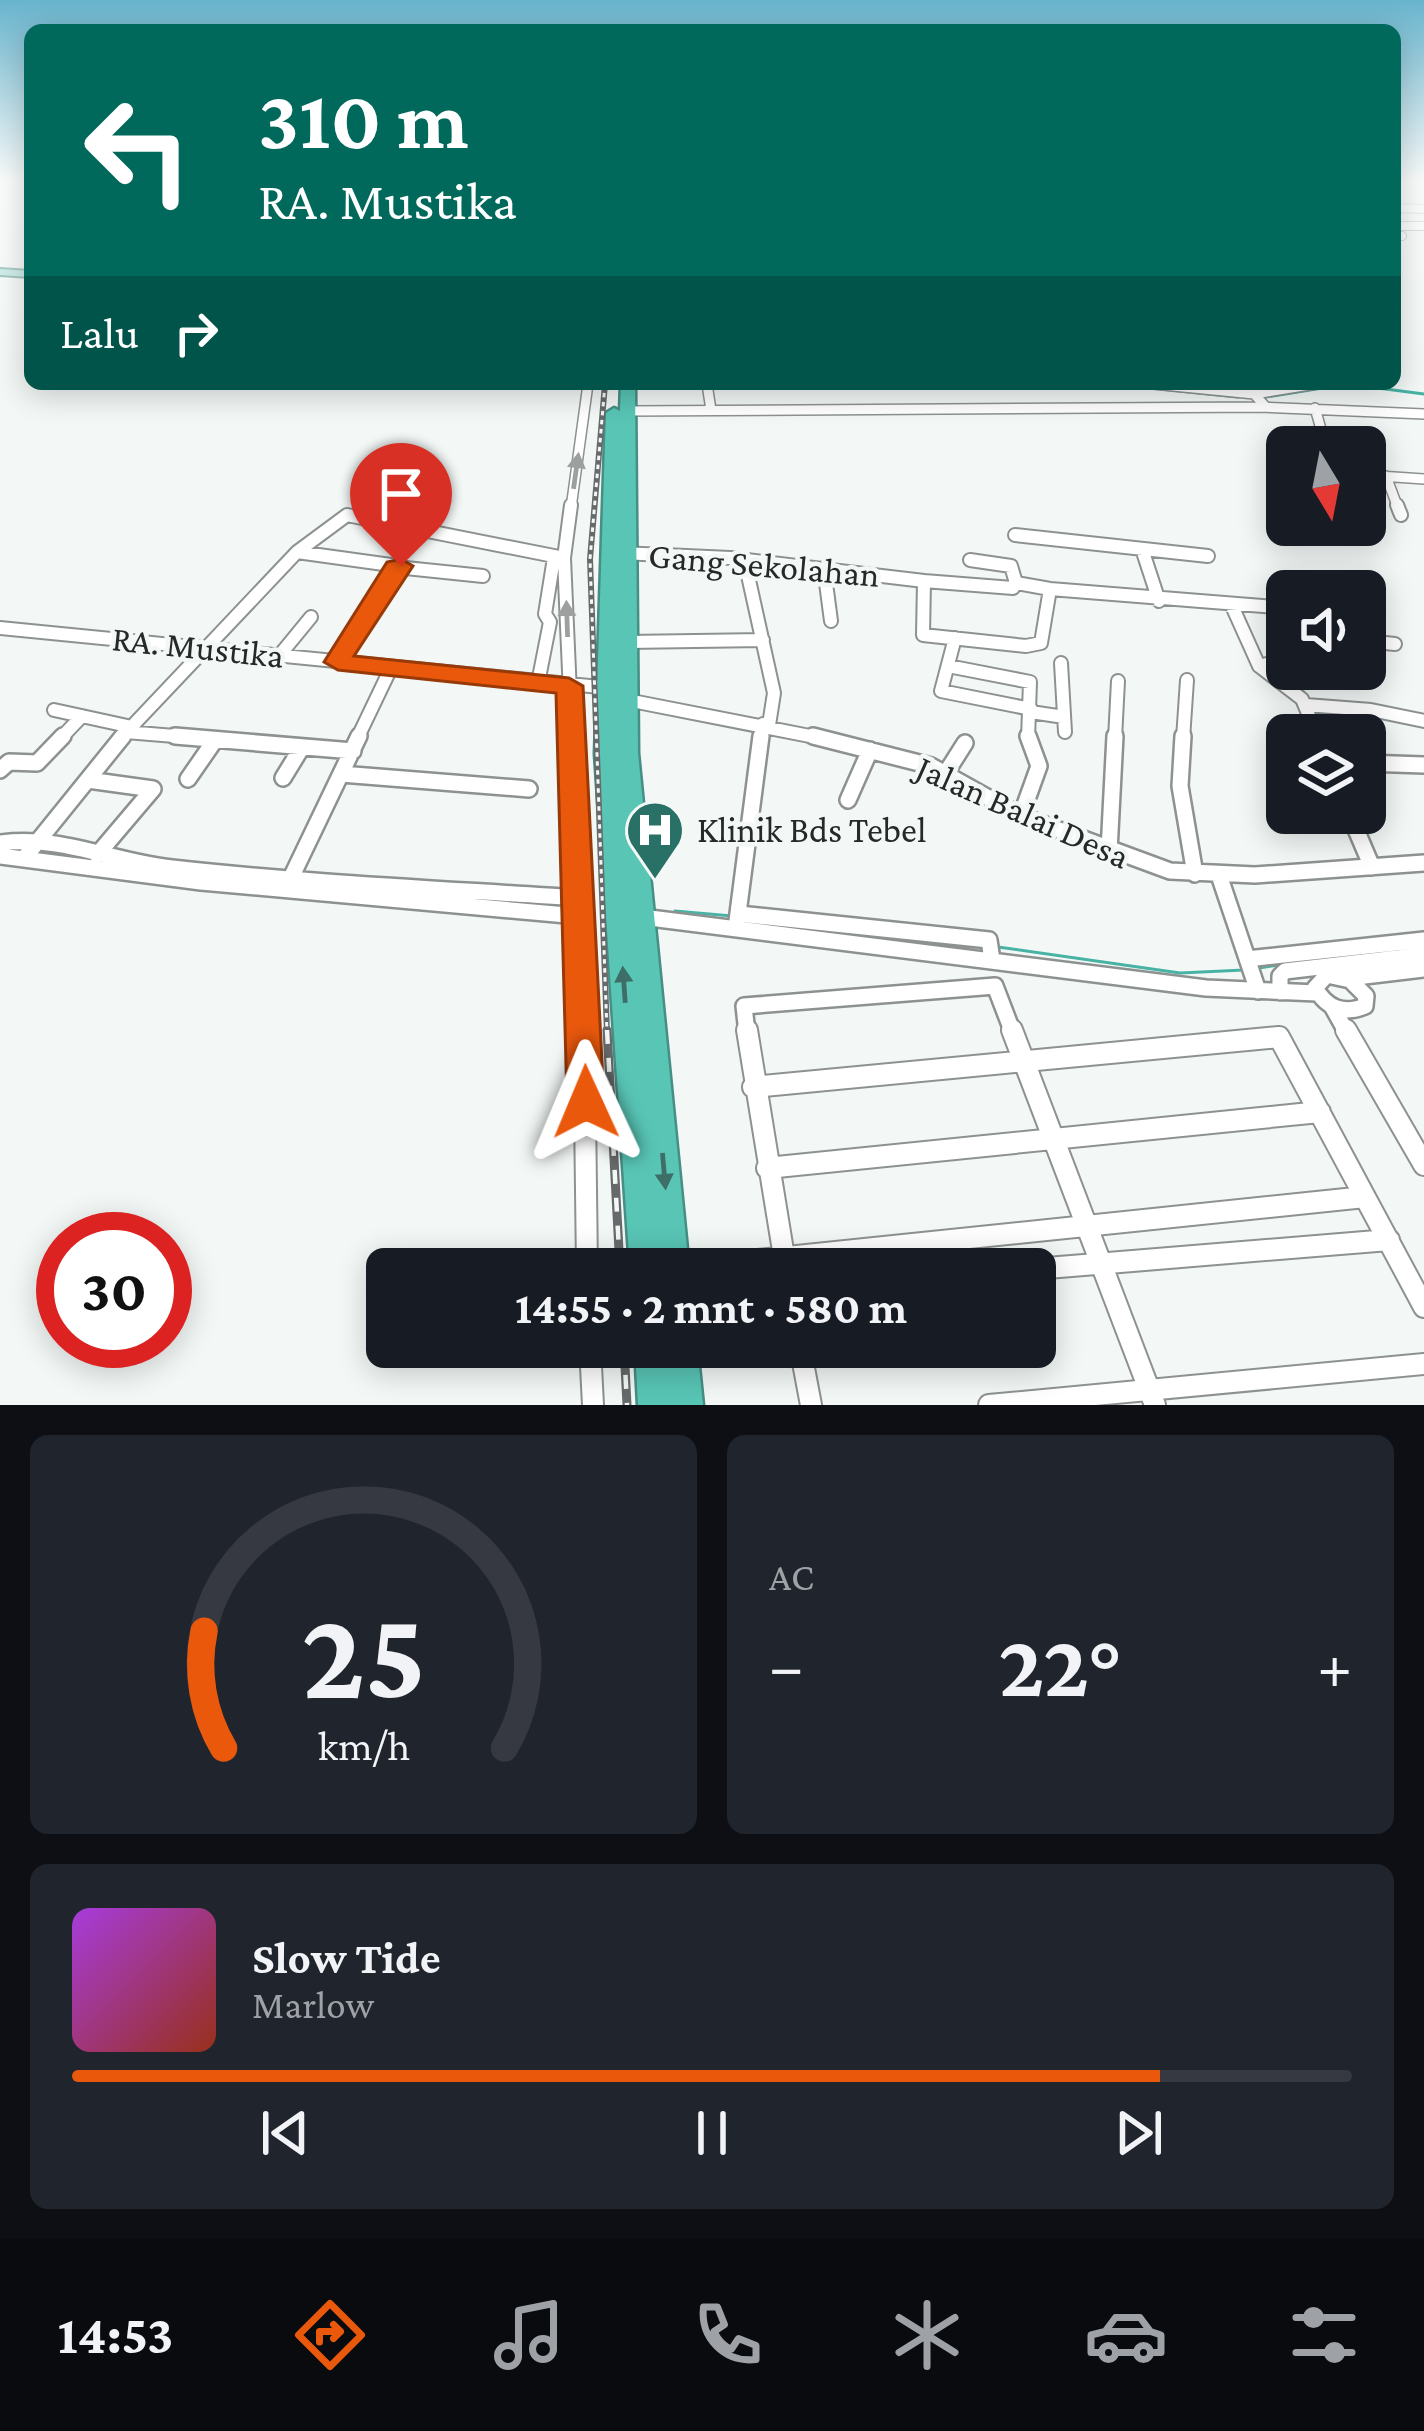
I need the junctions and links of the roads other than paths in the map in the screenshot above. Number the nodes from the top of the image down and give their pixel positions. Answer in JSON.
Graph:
{"nodes":[{"id":1,"x":586,"y":390,"type":"edge"},
{"id":2,"x":615,"y":390,"type":"edge"},
{"id":3,"x":628,"y":390,"type":"edge"},
{"id":4,"x":708,"y":390,"type":"edge"},
{"id":5,"x":1196,"y":390,"type":"edge"},
{"id":6,"x":1294,"y":390,"type":"edge"},
{"id":7,"x":1260,"y":399,"type":"junction"},
{"id":8,"x":1315,"y":408,"type":"junction"},
{"id":9,"x":711,"y":410,"type":"junction"},
{"id":10,"x":627,"y":411,"type":"junction"},
{"id":11,"x":1424,"y":414,"type":"edge"},
{"id":12,"x":1320,"y":426,"type":"edge"},
{"id":13,"x":1386,"y":476,"type":"joint"},
{"id":14,"x":1424,"y":479,"type":"edge"},
{"id":15,"x":1402,"y":515,"type":"dead end"},
{"id":16,"x":1016,"y":536,"type":"dead end"},
{"id":17,"x":1142,"y":549,"type":"junction"},
{"id":18,"x":297,"y":551,"type":"junction"},
{"id":19,"x":619,"y":553,"type":"junction"},
{"id":20,"x":1208,"y":556,"type":"dead end"},
{"id":21,"x":559,"y":558,"type":"junction"},
{"id":22,"x":970,"y":560,"type":"dead end"},
{"id":23,"x":745,"y":562,"type":"junction"},
{"id":24,"x":398,"y":566,"type":"junction"},
{"id":25,"x":824,"y":568,"type":"junction"},
{"id":26,"x":483,"y":576,"type":"dead end"},
{"id":27,"x":924,"y":581,"type":"junction"},
{"id":28,"x":1016,"y":584,"type":"junction"},
{"id":29,"x":1050,"y":589,"type":"junction"},
{"id":30,"x":1159,"y":601,"type":"junction"},
{"id":31,"x":1232,"y":606,"type":"junction"},
{"id":32,"x":1266,"y":607,"type":"edge"},
{"id":33,"x":311,"y":617,"type":"dead end"},
{"id":34,"x":831,"y":621,"type":"dead end"},
{"id":35,"x":0,"y":628,"type":"edge"},
{"id":36,"x":956,"y":638,"type":"junction"},
{"id":37,"x":763,"y":640,"type":"junction"},
{"id":38,"x":626,"y":641,"type":"junction"},
{"id":39,"x":1386,"y":643,"type":"edge"},
{"id":40,"x":1395,"y":644,"type":"dead end"},
{"id":41,"x":210,"y":647,"type":"junction"},
{"id":42,"x":279,"y":656,"type":"junction"},
{"id":43,"x":338,"y":662,"type":"junction"},
{"id":44,"x":1061,"y":663,"type":"dead end"},
{"id":45,"x":1266,"y":664,"type":"edge"},
{"id":46,"x":948,"y":666,"type":"junction"},
{"id":47,"x":1259,"y":666,"type":"junction"},
{"id":48,"x":391,"y":668,"type":"junction"},
{"id":49,"x":1266,"y":671,"type":"edge"},
{"id":50,"x":1187,"y":680,"type":"dead end"},
{"id":51,"x":1118,"y":681,"type":"dead end"},
{"id":52,"x":538,"y":683,"type":"junction"},
{"id":53,"x":569,"y":686,"type":"junction"},
{"id":54,"x":1290,"y":690,"type":"edge"},
{"id":55,"x":619,"y":694,"type":"junction"},
{"id":56,"x":1306,"y":705,"type":"junction"},
{"id":57,"x":54,"y":710,"type":"dead end"},
{"id":58,"x":1030,"y":711,"type":"junction"},
{"id":59,"x":1309,"y":714,"type":"edge"},
{"id":60,"x":82,"y":716,"type":"junction"},
{"id":61,"x":1424,"y":722,"type":"edge"},
{"id":62,"x":766,"y":724,"type":"junction"},
{"id":63,"x":129,"y":729,"type":"junction"},
{"id":64,"x":215,"y":740,"type":"junction"},
{"id":65,"x":964,"y":743,"type":"dead end"},
{"id":66,"x":302,"y":747,"type":"junction"},
{"id":67,"x":870,"y":750,"type":"junction"},
{"id":68,"x":353,"y":751,"type":"junction"},
{"id":69,"x":1386,"y":764,"type":"edge"},
{"id":70,"x":1424,"y":765,"type":"edge"},
{"id":71,"x":0,"y":770,"type":"edge"},
{"id":72,"x":946,"y":773,"type":"junction"},
{"id":73,"x":341,"y":774,"type":"junction"},
{"id":74,"x":283,"y":778,"type":"dead end"},
{"id":75,"x":188,"y":779,"type":"dead end"},
{"id":76,"x":88,"y":780,"type":"junction"},
{"id":77,"x":529,"y":789,"type":"dead end"},
{"id":78,"x":848,"y":800,"type":"dead end"},
{"id":79,"x":1021,"y":816,"type":"junction"},
{"id":80,"x":1358,"y":834,"type":"edge"},
{"id":81,"x":0,"y":843,"type":"edge"},
{"id":82,"x":33,"y":847,"type":"junction"},
{"id":83,"x":1108,"y":851,"type":"junction"},
{"id":84,"x":97,"y":855,"type":"junction"},
{"id":85,"x":0,"y":856,"type":"edge"},
{"id":86,"x":1424,"y":863,"type":"edge"},
{"id":87,"x":1372,"y":867,"type":"junction"},
{"id":88,"x":1195,"y":874,"type":"junction"},
{"id":89,"x":1219,"y":875,"type":"junction"},
{"id":90,"x":288,"y":884,"type":"junction"},
{"id":91,"x":578,"y":907,"type":"junction"},
{"id":92,"x":642,"y":917,"type":"junction"},
{"id":93,"x":737,"y":921,"type":"junction"},
{"id":94,"x":1424,"y":940,"type":"edge"},
{"id":95,"x":1424,"y":955,"type":"edge"},
{"id":96,"x":1424,"y":969,"type":"edge"},
{"id":97,"x":1252,"y":972,"type":"junction"},
{"id":98,"x":1348,"y":978,"type":"junction"},
{"id":99,"x":1280,"y":992,"type":"junction"},
{"id":100,"x":1317,"y":993,"type":"junction"},
{"id":101,"x":1333,"y":1008,"type":"junction"},
{"id":102,"x":1027,"y":1060,"type":"junction"},
{"id":103,"x":753,"y":1087,"type":"junction"},
{"id":104,"x":1320,"y":1112,"type":"junction"},
{"id":105,"x":1054,"y":1139,"type":"junction"},
{"id":106,"x":1424,"y":1165,"type":"edge"},
{"id":107,"x":767,"y":1168,"type":"junction"},
{"id":108,"x":1365,"y":1197,"type":"junction"},
{"id":109,"x":1087,"y":1225,"type":"junction"},
{"id":110,"x":1389,"y":1240,"type":"junction"},
{"id":111,"x":586,"y":1248,"type":"edge"},
{"id":112,"x":644,"y":1248,"type":"edge"},
{"id":113,"x":670,"y":1248,"type":"edge"},
{"id":114,"x":782,"y":1248,"type":"edge"},
{"id":115,"x":899,"y":1248,"type":"edge"},
{"id":116,"x":1100,"y":1264,"type":"junction"},
{"id":117,"x":1056,"y":1267,"type":"edge"},
{"id":118,"x":1424,"y":1306,"type":"edge"},
{"id":119,"x":1424,"y":1364,"type":"edge"},
{"id":120,"x":591,"y":1368,"type":"edge"},
{"id":121,"x":653,"y":1368,"type":"edge"},
{"id":122,"x":682,"y":1368,"type":"edge"},
{"id":123,"x":804,"y":1368,"type":"edge"},
{"id":124,"x":1152,"y":1397,"type":"edge"},
{"id":125,"x":593,"y":1405,"type":"edge"},
{"id":126,"x":656,"y":1405,"type":"edge"},
{"id":127,"x":685,"y":1405,"type":"edge"},
{"id":128,"x":811,"y":1405,"type":"edge"},
{"id":129,"x":988,"y":1405,"type":"edge"}],
"edges":[{"from":21,"to":1,"type":"street","one_way":true},
{"from":2,"to":19,"type":"highway"},
{"from":3,"to":10,"type":"highway"},
{"from":4,"to":9,"type":"street"},
{"from":5,"to":7,"type":"street"},
{"from":6,"to":7,"type":"street"},
{"from":7,"to":8,"type":"street"},
{"from":7,"to":9,"type":"street"},
{"from":8,"to":11,"type":"street"},
{"from":8,"to":12,"type":"street"},
{"from":9,"to":10,"type":"street"},
{"from":10,"to":19,"type":"highway"},
{"from":13,"to":14,"type":"street"},
{"from":13,"to":15,"type":"street"},
{"from":16,"to":17,"type":"street"},
{"from":17,"to":20,"type":"street"},
{"from":17,"to":30,"type":"street"},
{"from":18,"to":21,"type":"street"},
{"from":18,"to":24,"type":"street"},
{"from":18,"to":41,"type":"street"},
{"from":19,"to":23,"type":"street","name":"Gang Sekolahan"},
{"from":19,"to":38,"type":"highway"},
{"from":19,"to":55,"type":"highway"},
{"from":21,"to":52,"type":"street"},
{"from":53,"to":21,"type":"street","one_way":true},
{"from":22,"to":28,"type":"street"},
{"from":23,"to":25,"type":"street","name":"Gang Sekolahan"},
{"from":23,"to":37,"type":"street"},
{"from":24,"to":26,"type":"street"},
{"from":24,"to":43,"type":"street"},
{"from":25,"to":27,"type":"street","name":"Gang Sekolahan"},
{"from":25,"to":34,"type":"street"},
{"from":27,"to":28,"type":"street"},
{"from":27,"to":36,"type":"street","name":"Gang Sekolahan"},
{"from":28,"to":29,"type":"street"},
{"from":29,"to":30,"type":"street"},
{"from":29,"to":36,"type":"street"},
{"from":30,"to":31,"type":"street"},
{"from":31,"to":32,"type":"street"},
{"from":31,"to":47,"type":"street"},
{"from":33,"to":42,"type":"street"},
{"from":35,"to":41,"type":"street","name":"RA. Mustika"},
{"from":36,"to":46,"type":"street"},
{"from":37,"to":38,"type":"street"},
{"from":37,"to":62,"type":"street"},
{"from":38,"to":55,"type":"highway"},
{"from":39,"to":40,"type":"street"},
{"from":41,"to":42,"type":"street","name":"RA. Mustika"},
{"from":41,"to":63,"type":"street"},
{"from":42,"to":43,"type":"street","name":"RA. Mustika"},
{"from":43,"to":48,"type":"street","name":"RA. Mustika"},
{"from":44,"to":58,"type":"street"},
{"from":45,"to":47,"type":"street"},
{"from":46,"to":58,"type":"street"},
{"from":46,"to":58,"type":"street"},
{"from":47,"to":49,"type":"street"},
{"from":48,"to":52,"type":"street","name":"RA. Mustika"},
{"from":48,"to":68,"type":"street"},
{"from":50,"to":88,"type":"street"},
{"from":51,"to":83,"type":"street"},
{"from":52,"to":53,"type":"street","name":"RA. Mustika"},
{"from":53,"to":55,"type":"street","name":"RA. Mustika"},
{"from":53,"to":91,"type":"street"},
{"from":54,"to":56,"type":"street"},
{"from":55,"to":62,"type":"street","name":"Jalan Balai Desa"},
{"from":55,"to":92,"type":"highway"},
{"from":112,"to":55,"type":"highway","one_way":true},
{"from":56,"to":59,"type":"street"},
{"from":56,"to":61,"type":"street"},
{"from":57,"to":60,"type":"street"},
{"from":58,"to":79,"type":"street"},
{"from":60,"to":63,"type":"street"},
{"from":60,"to":71,"type":"street"},
{"from":62,"to":67,"type":"street","name":"Jalan Balai Desa"},
{"from":62,"to":93,"type":"street"},
{"from":63,"to":64,"type":"street"},
{"from":63,"to":76,"type":"street"},
{"from":64,"to":66,"type":"street"},
{"from":64,"to":75,"type":"street"},
{"from":65,"to":72,"type":"street"},
{"from":66,"to":68,"type":"street"},
{"from":66,"to":74,"type":"street"},
{"from":67,"to":72,"type":"street","name":"Jalan Balai Desa"},
{"from":67,"to":78,"type":"street"},
{"from":68,"to":73,"type":"street"},
{"from":69,"to":70,"type":"street"},
{"from":72,"to":79,"type":"street","name":"Jalan Balai Desa"},
{"from":73,"to":77,"type":"street"},
{"from":73,"to":90,"type":"street"},
{"from":76,"to":82,"type":"street"},
{"from":76,"to":84,"type":"street"},
{"from":79,"to":83,"type":"street","name":"Jalan Balai Desa"},
{"from":80,"to":87,"type":"street"},
{"from":81,"to":82,"type":"street"},
{"from":82,"to":84,"type":"street"},
{"from":82,"to":85,"type":"street"},
{"from":82,"to":90,"type":"street"},
{"from":83,"to":88,"type":"street","name":"Jalan Balai Desa"},
{"from":84,"to":90,"type":"street"},
{"from":86,"to":87,"type":"street","name":"Jalan Balai Desa"},
{"from":87,"to":89,"type":"street","name":"Jalan Balai Desa"},
{"from":88,"to":89,"type":"street","name":"Jalan Balai Desa"},
{"from":89,"to":97,"type":"street"},
{"from":90,"to":91,"type":"street"},
{"from":91,"to":111,"type":"street"},
{"from":92,"to":93,"type":"street"},
{"from":92,"to":113,"type":"highway","one_way":true},
{"from":93,"to":97,"type":"street"},
{"from":94,"to":97,"type":"street"},
{"from":95,"to":99,"type":"street"},
{"from":96,"to":98,"type":"street"},
{"from":97,"to":99,"type":"street"},
{"from":98,"to":100,"type":"street"},
{"from":98,"to":101,"type":"street"},
{"from":99,"to":100,"type":"street"},
{"from":100,"to":101,"type":"street"},
{"from":101,"to":106,"type":"street"},
{"from":102,"to":103,"type":"street"},
{"from":102,"to":103,"type":"street"},
{"from":102,"to":104,"type":"street"},
{"from":102,"to":105,"type":"street"},
{"from":103,"to":107,"type":"street"},
{"from":104,"to":105,"type":"street"},
{"from":104,"to":108,"type":"street"},
{"from":105,"to":107,"type":"street"},
{"from":105,"to":109,"type":"street"},
{"from":107,"to":114,"type":"street"},
{"from":108,"to":109,"type":"street"},
{"from":108,"to":110,"type":"street"},
{"from":109,"to":115,"type":"street"},
{"from":109,"to":116,"type":"street"},
{"from":110,"to":116,"type":"street"},
{"from":110,"to":118,"type":"street"},
{"from":116,"to":117,"type":"street"},
{"from":116,"to":124,"type":"street"},
{"from":119,"to":124,"type":"street"},
{"from":120,"to":125,"type":"street"},
{"from":121,"to":126,"type":"highway"},
{"from":122,"to":127,"type":"highway"},
{"from":123,"to":128,"type":"street"},
{"from":124,"to":129,"type":"street"}]}
